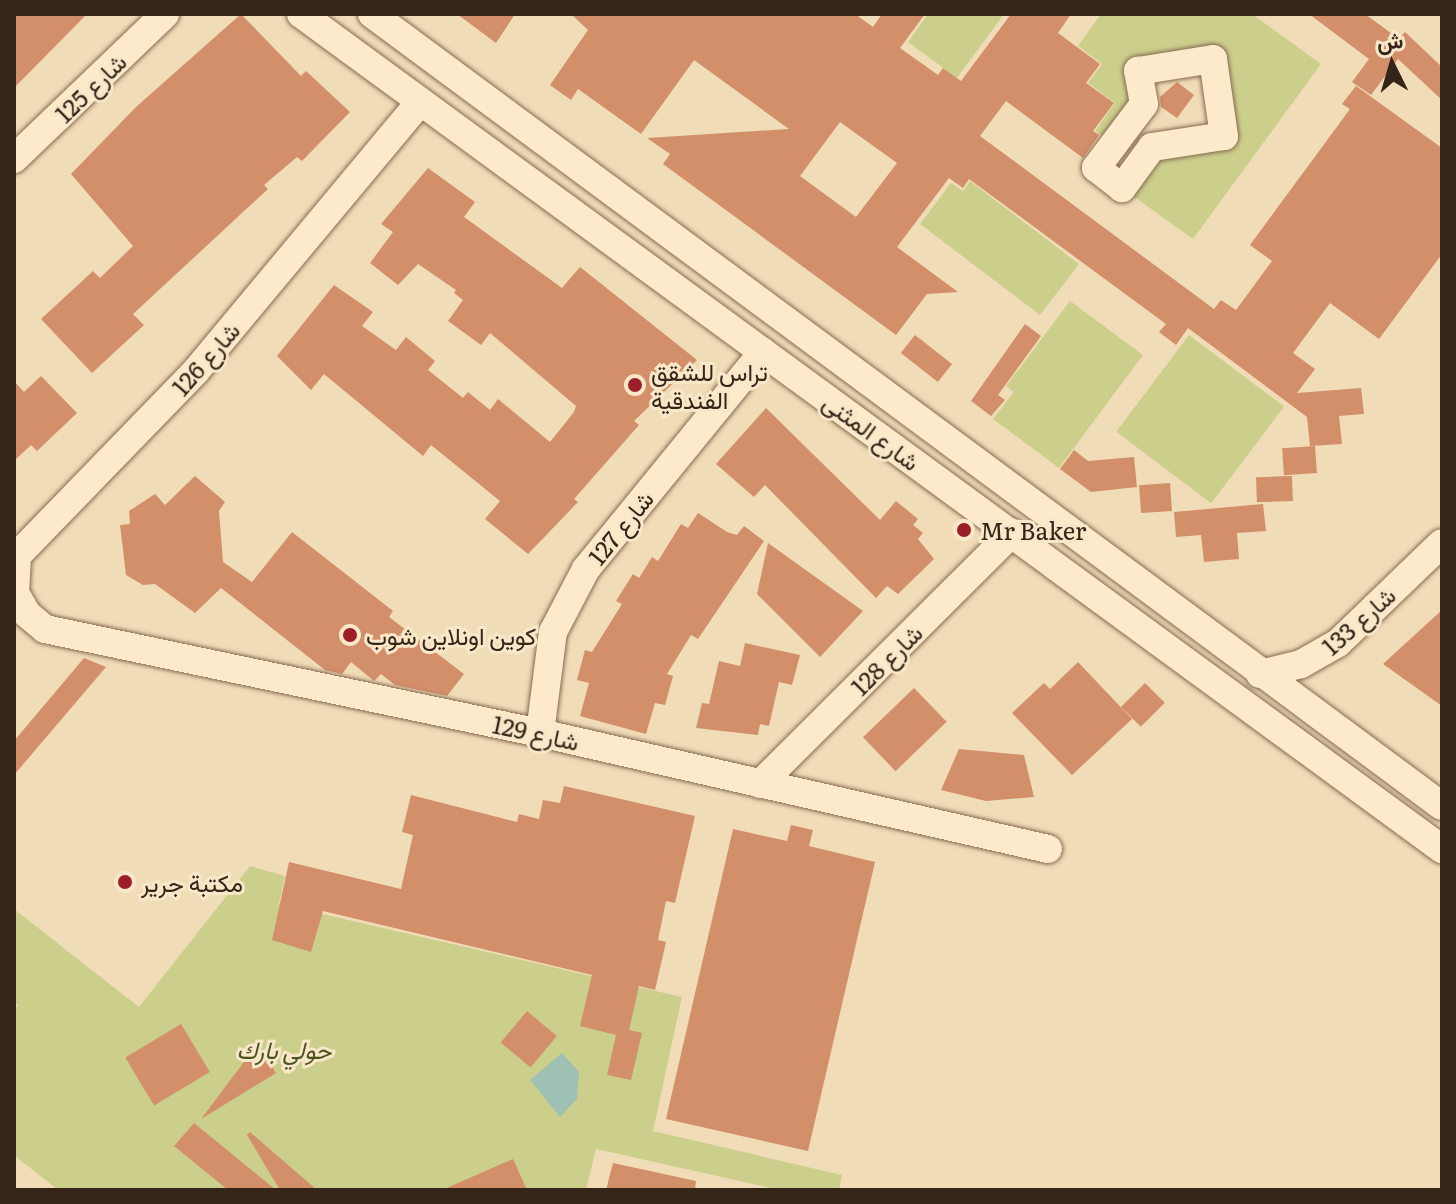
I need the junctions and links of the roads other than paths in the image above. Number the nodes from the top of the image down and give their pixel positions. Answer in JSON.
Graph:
{"nodes":[{"id":1,"x":165,"y":14,"type":"edge"},
{"id":2,"x":301,"y":14,"type":"edge"},
{"id":3,"x":372,"y":14,"type":"edge"},
{"id":4,"x":420,"y":102,"type":"junction"},
{"id":5,"x":1152,"y":147,"type":"joint"},
{"id":6,"x":14,"y":159,"type":"edge"},
{"id":7,"x":763,"y":352,"type":"junction"},
{"id":8,"x":1012,"y":533,"type":"junction"},
{"id":9,"x":1442,"y":543,"type":"edge"},
{"id":10,"x":16,"y":555,"type":"edge"},
{"id":11,"x":27,"y":614,"type":"joint"},
{"id":12,"x":1260,"y":674,"type":"junction"},
{"id":13,"x":540,"y":733,"type":"junction"},
{"id":14,"x":760,"y":784,"type":"junction"},
{"id":15,"x":1442,"y":806,"type":"edge"},
{"id":16,"x":1048,"y":849,"type":"dead end"},
{"id":17,"x":1442,"y":849,"type":"edge"}],
"edges":[{"from":1,"to":6,"type":"street","name":"شارع 125"},
{"from":2,"to":4,"type":"street","name":"شارع المثنى"},
{"from":3,"to":12,"type":"street","name":"شارع المثنى"},
{"from":4,"to":7,"type":"street","name":"شارع المثنى"},
{"from":4,"to":10,"type":"street","name":"شارع 126"},
{"from":5,"to":5,"type":"street"},
{"from":7,"to":8,"type":"street","name":"شارع المثنى"},
{"from":7,"to":13,"type":"street","name":"شارع 127"},
{"from":8,"to":14,"type":"street","name":"شارع 128"},
{"from":8,"to":17,"type":"street","name":"شارع المثنى"},
{"from":9,"to":12,"type":"street","name":"شارع 133"},
{"from":10,"to":11,"type":"street","name":"شارع 126"},
{"from":11,"to":13,"type":"street","name":"شارع 129"},
{"from":12,"to":15,"type":"street","name":"شارع المثنى"},
{"from":13,"to":14,"type":"street","name":"شارع 129"},
{"from":14,"to":16,"type":"street","name":"شارع 129"}]}
